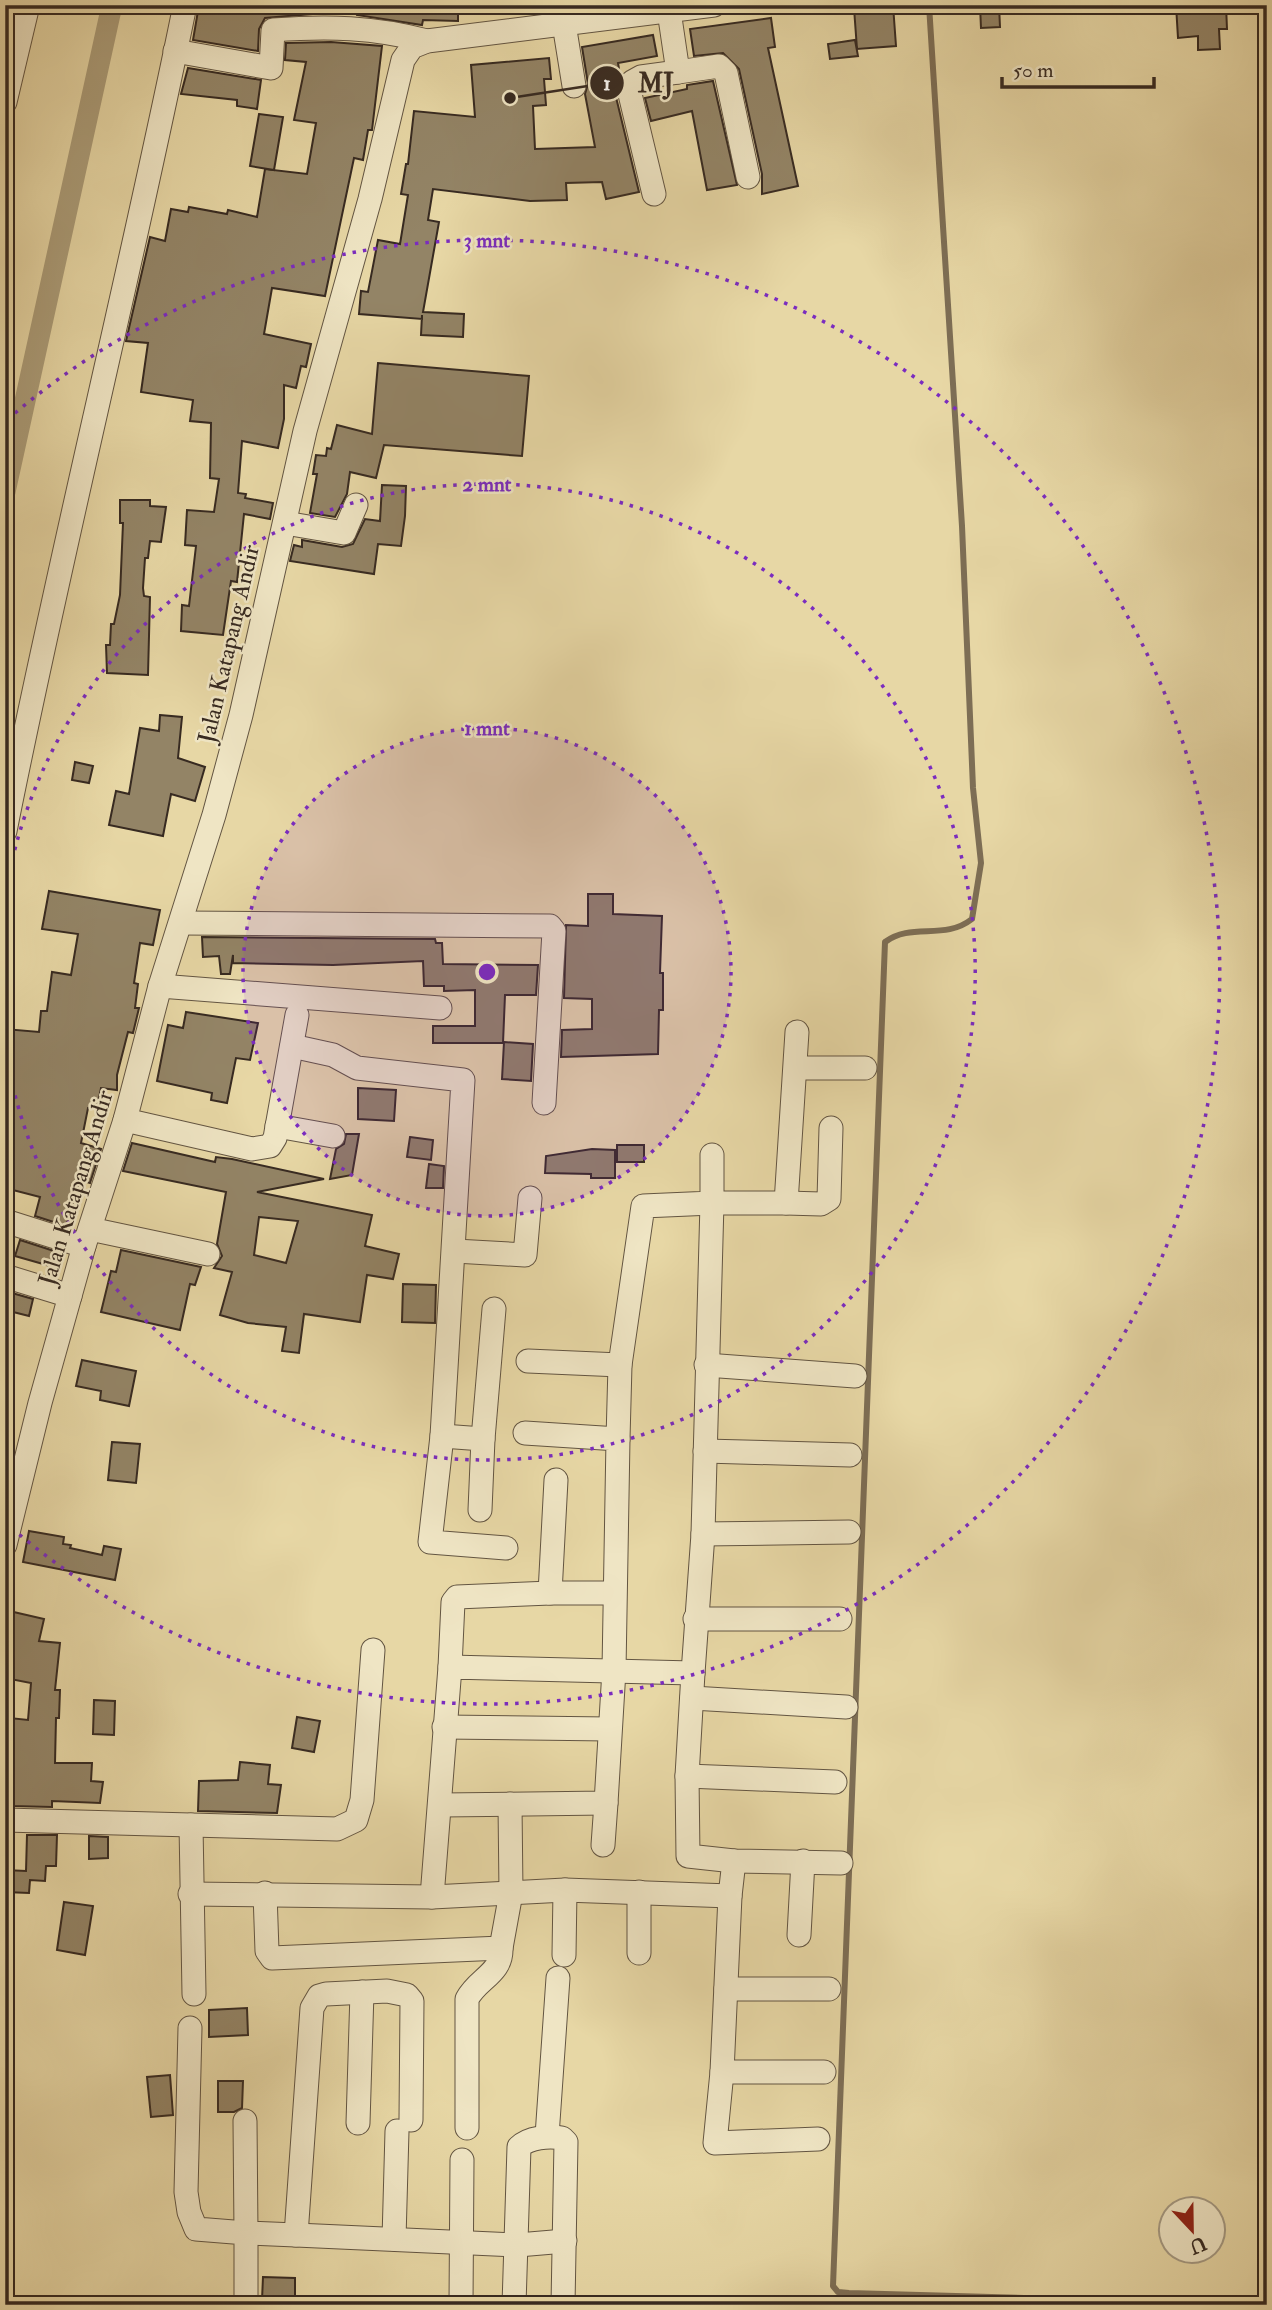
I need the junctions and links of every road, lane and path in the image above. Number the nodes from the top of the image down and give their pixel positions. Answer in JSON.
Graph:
{"nodes":[{"id":1,"x":28,"y":5,"type":"edge"},
{"id":2,"x":185,"y":5,"type":"edge"},
{"id":3,"x":714,"y":5,"type":"edge"},
{"id":4,"x":669,"y":11,"type":"junction"},
{"id":5,"x":560,"y":18,"type":"edge"},
{"id":6,"x":427,"y":41,"type":"junction"},
{"id":7,"x":176,"y":51,"type":"junction"},
{"id":8,"x":678,"y":72,"type":"junction"},
{"id":9,"x":574,"y":86,"type":"dead end"},
{"id":10,"x":5,"y":102,"type":"edge"},
{"id":11,"x":748,"y":177,"type":"dead end"},
{"id":12,"x":654,"y":194,"type":"dead end"},
{"id":13,"x":356,"y":505,"type":"dead end"},
{"id":14,"x":285,"y":523,"type":"junction"},
{"id":15,"x":5,"y":831,"type":"edge"},
{"id":16,"x":181,"y":923,"type":"junction"},
{"id":17,"x":160,"y":986,"type":"junction"},
{"id":18,"x":440,"y":1008,"type":"dead end"},
{"id":19,"x":297,"y":1015,"type":"dead end"},
{"id":20,"x":797,"y":1032,"type":"dead end"},
{"id":21,"x":292,"y":1046,"type":"junction"},
{"id":22,"x":796,"y":1068,"type":"junction"},
{"id":23,"x":865,"y":1069,"type":"dead end"},
{"id":24,"x":544,"y":1104,"type":"dead end"},
{"id":25,"x":125,"y":1120,"type":"junction"},
{"id":26,"x":277,"y":1126,"type":"junction"},
{"id":27,"x":831,"y":1128,"type":"dead end"},
{"id":28,"x":333,"y":1136,"type":"dead end"},
{"id":29,"x":712,"y":1155,"type":"dead end"},
{"id":30,"x":530,"y":1198,"type":"dead end"},
{"id":31,"x":712,"y":1203,"type":"junction"},
{"id":32,"x":786,"y":1203,"type":"junction"},
{"id":33,"x":5,"y":1221,"type":"edge"},
{"id":34,"x":87,"y":1238,"type":"junction"},
{"id":35,"x":455,"y":1251,"type":"junction"},
{"id":36,"x":208,"y":1254,"type":"dead end"},
{"id":37,"x":8,"y":1278,"type":"dead end"},
{"id":38,"x":70,"y":1296,"type":"junction"},
{"id":39,"x":494,"y":1309,"type":"dead end"},
{"id":40,"x":528,"y":1361,"type":"dead end"},
{"id":41,"x":620,"y":1365,"type":"junction"},
{"id":42,"x":706,"y":1365,"type":"junction"},
{"id":43,"x":855,"y":1376,"type":"dead end"},
{"id":44,"x":525,"y":1433,"type":"dead end"},
{"id":45,"x":442,"y":1436,"type":"junction"},
{"id":46,"x":483,"y":1439,"type":"junction"},
{"id":47,"x":618,"y":1439,"type":"junction"},
{"id":48,"x":705,"y":1451,"type":"junction"},
{"id":49,"x":850,"y":1455,"type":"dead end"},
{"id":50,"x":556,"y":1480,"type":"dead end"},
{"id":51,"x":480,"y":1510,"type":"dead end"},
{"id":52,"x":849,"y":1532,"type":"dead end"},
{"id":53,"x":702,"y":1534,"type":"junction"},
{"id":54,"x":5,"y":1545,"type":"edge"},
{"id":55,"x":506,"y":1548,"type":"dead end"},
{"id":56,"x":550,"y":1593,"type":"junction"},
{"id":57,"x":614,"y":1593,"type":"junction"},
{"id":58,"x":695,"y":1619,"type":"junction"},
{"id":59,"x":840,"y":1619,"type":"dead end"},
{"id":60,"x":373,"y":1650,"type":"dead end"},
{"id":61,"x":450,"y":1667,"type":"junction"},
{"id":62,"x":614,"y":1670,"type":"junction"},
{"id":63,"x":693,"y":1673,"type":"junction"},
{"id":64,"x":692,"y":1698,"type":"junction"},
{"id":65,"x":846,"y":1707,"type":"dead end"},
{"id":66,"x":444,"y":1727,"type":"junction"},
{"id":67,"x":609,"y":1729,"type":"junction"},
{"id":68,"x":687,"y":1776,"type":"junction"},
{"id":69,"x":835,"y":1782,"type":"dead end"},
{"id":70,"x":606,"y":1803,"type":"junction"},
{"id":71,"x":510,"y":1804,"type":"junction"},
{"id":72,"x":442,"y":1805,"type":"junction"},
{"id":73,"x":5,"y":1820,"type":"edge"},
{"id":74,"x":191,"y":1825,"type":"junction"},
{"id":75,"x":603,"y":1845,"type":"dead end"},
{"id":76,"x":734,"y":1861,"type":"junction"},
{"id":77,"x":803,"y":1861,"type":"junction"},
{"id":78,"x":841,"y":1863,"type":"dead end"},
{"id":79,"x":565,"y":1890,"type":"junction"},
{"id":80,"x":639,"y":1892,"type":"junction"},
{"id":81,"x":511,"y":1893,"type":"junction"},
{"id":82,"x":265,"y":1894,"type":"junction"},
{"id":83,"x":190,"y":1895,"type":"junction"},
{"id":84,"x":432,"y":1896,"type":"junction"},
{"id":85,"x":730,"y":1896,"type":"junction"},
{"id":86,"x":799,"y":1935,"type":"dead end"},
{"id":87,"x":501,"y":1948,"type":"junction"},
{"id":88,"x":639,"y":1953,"type":"dead end"},
{"id":89,"x":564,"y":1955,"type":"dead end"},
{"id":90,"x":558,"y":1978,"type":"dead end"},
{"id":91,"x":726,"y":1989,"type":"junction"},
{"id":92,"x":830,"y":1989,"type":"dead end"},
{"id":93,"x":362,"y":1992,"type":"junction"},
{"id":94,"x":194,"y":1994,"type":"dead end"},
{"id":95,"x":190,"y":2028,"type":"dead end"},
{"id":96,"x":824,"y":2072,"type":"dead end"},
{"id":97,"x":722,"y":2073,"type":"junction"},
{"id":98,"x":245,"y":2121,"type":"dead end"},
{"id":99,"x":358,"y":2123,"type":"dead end"},
{"id":100,"x":467,"y":2128,"type":"dead end"},
{"id":101,"x":547,"y":2136,"type":"junction"},
{"id":102,"x":818,"y":2139,"type":"dead end"},
{"id":103,"x":462,"y":2160,"type":"dead end"},
{"id":104,"x":246,"y":2233,"type":"junction"},
{"id":105,"x":296,"y":2235,"type":"junction"},
{"id":106,"x":394,"y":2239,"type":"junction"},
{"id":107,"x":565,"y":2241,"type":"junction"},
{"id":108,"x":459,"y":2242,"type":"junction"},
{"id":109,"x":518,"y":2245,"type":"junction"},
{"id":110,"x":246,"y":2305,"type":"edge"},
{"id":111,"x":461,"y":2305,"type":"edge"},
{"id":112,"x":514,"y":2305,"type":"edge"},
{"id":113,"x":563,"y":2305,"type":"edge"}],
"edges":[{"from":1,"to":10,"type":"street"},
{"from":2,"to":7,"type":"street"},
{"from":3,"to":4,"type":"street"},
{"from":4,"to":5,"type":"street"},
{"from":4,"to":8,"type":"street"},
{"from":5,"to":6,"type":"street"},
{"from":5,"to":9,"type":"street"},
{"from":6,"to":7,"type":"street"},
{"from":6,"to":14,"type":"street","name":"Jalan Katapang Andir"},
{"from":7,"to":15,"type":"street"},
{"from":8,"to":11,"type":"street"},
{"from":8,"to":12,"type":"street"},
{"from":13,"to":14,"type":"street"},
{"from":14,"to":16,"type":"street","name":"Jalan Katapang Andir"},
{"from":16,"to":17,"type":"street","name":"Jalan Katapang Andir"},
{"from":16,"to":24,"type":"street"},
{"from":17,"to":18,"type":"street"},
{"from":17,"to":25,"type":"street","name":"Jalan Katapang Andir"},
{"from":19,"to":21,"type":"street"},
{"from":20,"to":22,"type":"street"},
{"from":21,"to":26,"type":"street"},
{"from":21,"to":35,"type":"street"},
{"from":22,"to":23,"type":"street"},
{"from":22,"to":32,"type":"street"},
{"from":25,"to":26,"type":"street"},
{"from":25,"to":34,"type":"street","name":"Jalan Katapang Andir"},
{"from":26,"to":28,"type":"street"},
{"from":27,"to":32,"type":"street"},
{"from":29,"to":31,"type":"street"},
{"from":30,"to":35,"type":"street"},
{"from":31,"to":32,"type":"street"},
{"from":31,"to":41,"type":"street"},
{"from":31,"to":42,"type":"street"},
{"from":33,"to":34,"type":"street"},
{"from":34,"to":36,"type":"street"},
{"from":34,"to":38,"type":"street","name":"Jalan Katapang Andir"},
{"from":35,"to":45,"type":"street"},
{"from":37,"to":38,"type":"street"},
{"from":38,"to":54,"type":"street","name":"Jalan Katapang Andir"},
{"from":39,"to":46,"type":"street"},
{"from":40,"to":41,"type":"street"},
{"from":41,"to":47,"type":"street"},
{"from":42,"to":43,"type":"street"},
{"from":42,"to":48,"type":"street"},
{"from":44,"to":47,"type":"street"},
{"from":45,"to":46,"type":"street"},
{"from":45,"to":55,"type":"street"},
{"from":46,"to":51,"type":"street"},
{"from":47,"to":57,"type":"street"},
{"from":48,"to":49,"type":"street"},
{"from":48,"to":53,"type":"street"},
{"from":50,"to":56,"type":"street"},
{"from":52,"to":53,"type":"street"},
{"from":53,"to":58,"type":"street"},
{"from":56,"to":57,"type":"street"},
{"from":56,"to":61,"type":"street"},
{"from":57,"to":62,"type":"street"},
{"from":58,"to":59,"type":"street"},
{"from":58,"to":63,"type":"street"},
{"from":60,"to":74,"type":"street"},
{"from":61,"to":62,"type":"street"},
{"from":61,"to":66,"type":"street"},
{"from":62,"to":63,"type":"street"},
{"from":62,"to":67,"type":"street"},
{"from":63,"to":64,"type":"street"},
{"from":64,"to":65,"type":"street"},
{"from":64,"to":68,"type":"street"},
{"from":66,"to":67,"type":"street"},
{"from":66,"to":72,"type":"street"},
{"from":67,"to":70,"type":"street"},
{"from":68,"to":69,"type":"street"},
{"from":68,"to":76,"type":"street"},
{"from":70,"to":71,"type":"street"},
{"from":70,"to":75,"type":"street"},
{"from":71,"to":72,"type":"street"},
{"from":71,"to":81,"type":"street"},
{"from":72,"to":84,"type":"street"},
{"from":73,"to":74,"type":"street"},
{"from":74,"to":83,"type":"street"},
{"from":76,"to":77,"type":"street"},
{"from":76,"to":85,"type":"street"},
{"from":77,"to":78,"type":"street"},
{"from":77,"to":86,"type":"street"},
{"from":79,"to":80,"type":"street"},
{"from":79,"to":81,"type":"street"},
{"from":79,"to":89,"type":"street"},
{"from":80,"to":85,"type":"street"},
{"from":80,"to":88,"type":"street"},
{"from":81,"to":84,"type":"street"},
{"from":81,"to":87,"type":"street"},
{"from":82,"to":83,"type":"street"},
{"from":82,"to":84,"type":"street"},
{"from":82,"to":87,"type":"street"},
{"from":83,"to":94,"type":"street"},
{"from":85,"to":91,"type":"street"},
{"from":87,"to":100,"type":"street"},
{"from":90,"to":101,"type":"street"},
{"from":91,"to":92,"type":"street"},
{"from":91,"to":97,"type":"street"},
{"from":93,"to":99,"type":"street"},
{"from":93,"to":105,"type":"street"},
{"from":93,"to":106,"type":"street"},
{"from":95,"to":104,"type":"street"},
{"from":96,"to":97,"type":"street"},
{"from":97,"to":102,"type":"street"},
{"from":98,"to":104,"type":"street"},
{"from":101,"to":107,"type":"street"},
{"from":101,"to":109,"type":"street"},
{"from":103,"to":108,"type":"street"},
{"from":104,"to":105,"type":"street"},
{"from":104,"to":110,"type":"street"},
{"from":105,"to":106,"type":"street"},
{"from":106,"to":108,"type":"street"},
{"from":107,"to":109,"type":"street"},
{"from":107,"to":113,"type":"street"},
{"from":108,"to":109,"type":"street"},
{"from":108,"to":111,"type":"street"},
{"from":109,"to":112,"type":"street"}]}
